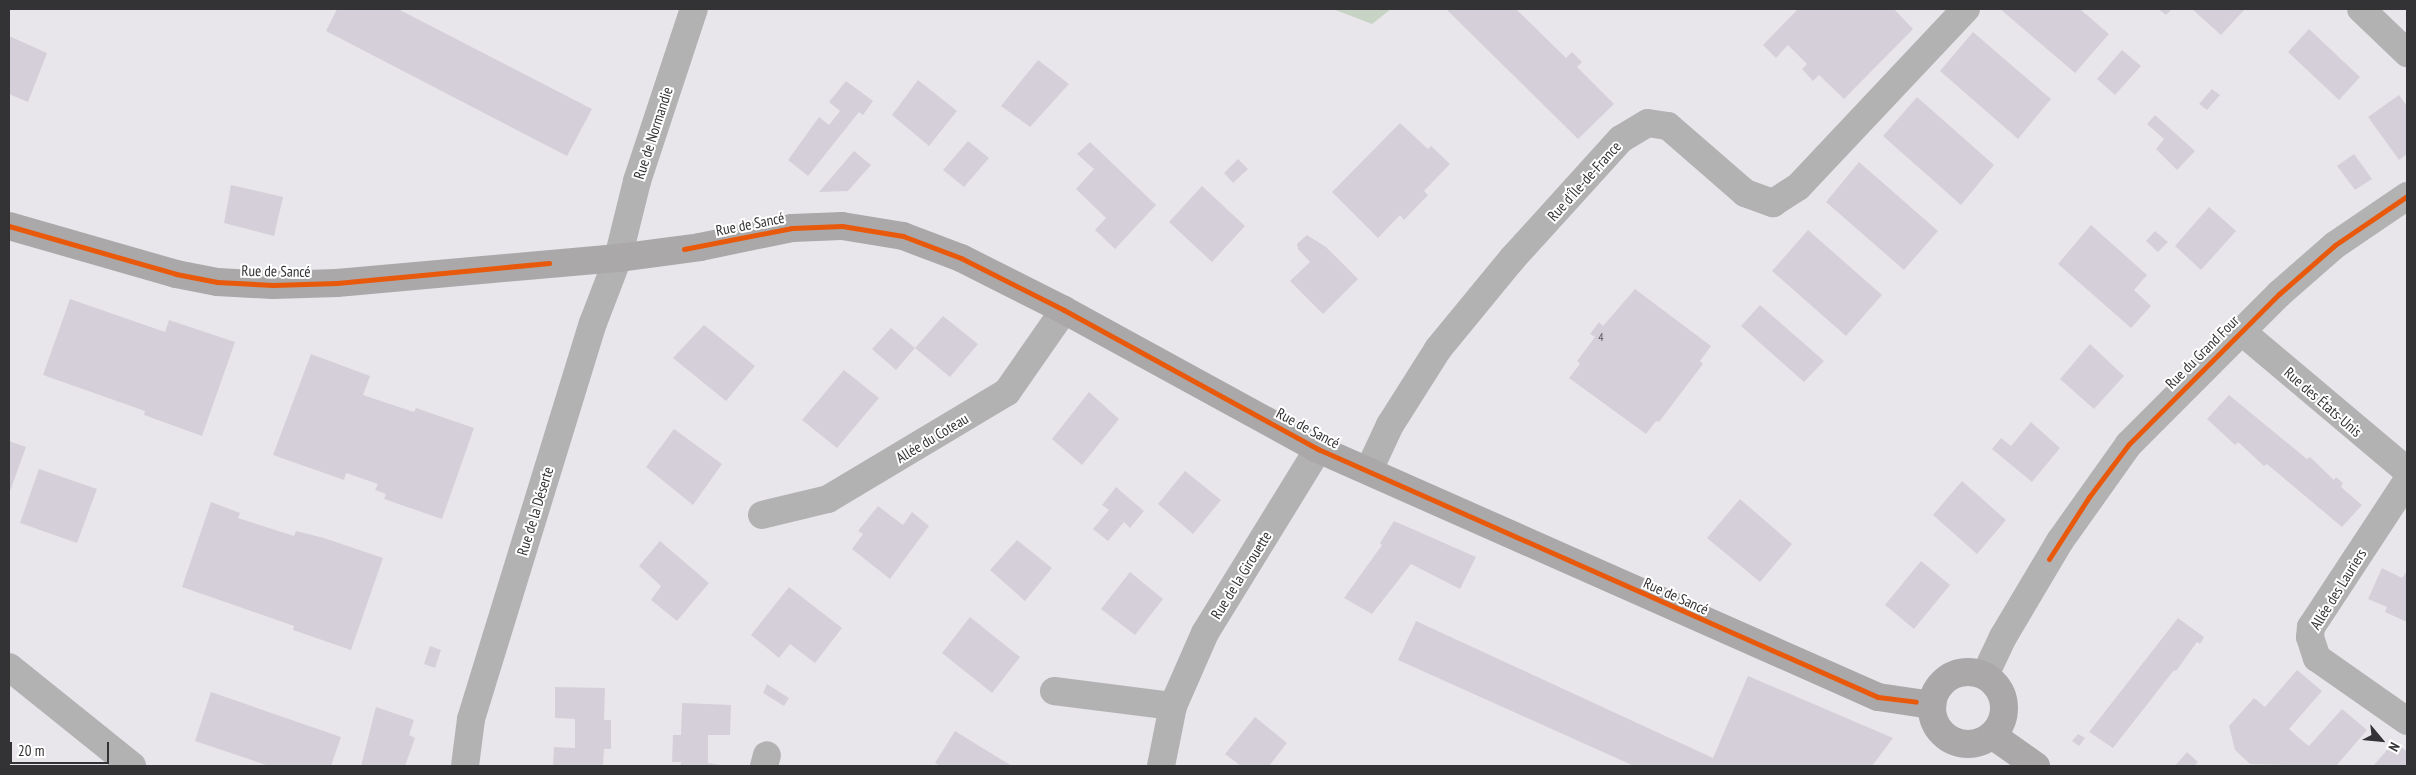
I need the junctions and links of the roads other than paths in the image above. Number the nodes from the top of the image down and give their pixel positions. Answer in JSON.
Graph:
{"nodes":[{"id":1,"x":694,"y":9,"type":"edge"},
{"id":2,"x":1966,"y":9,"type":"edge"},
{"id":3,"x":2361,"y":9,"type":"edge"},
{"id":4,"x":2407,"y":53,"type":"edge"},
{"id":5,"x":2407,"y":196,"type":"edge"},
{"id":6,"x":9,"y":226,"type":"edge"},
{"id":7,"x":618,"y":258,"type":"junction"},
{"id":8,"x":1064,"y":310,"type":"junction"},
{"id":9,"x":2241,"y":331,"type":"junction"},
{"id":10,"x":1318,"y":449,"type":"junction"},
{"id":11,"x":1369,"y":470,"type":"junction"},
{"id":12,"x":2407,"y":471,"type":"edge"},
{"id":13,"x":2407,"y":481,"type":"edge"},
{"id":14,"x":762,"y":515,"type":"dead end"},
{"id":15,"x":9,"y":667,"type":"edge"},
{"id":16,"x":1985,"y":675,"type":"junction"},
{"id":17,"x":1054,"y":691,"type":"dead end"},
{"id":18,"x":1932,"y":705,"type":"junction"},
{"id":19,"x":1173,"y":706,"type":"junction"},
{"id":20,"x":2407,"y":721,"type":"edge"},
{"id":21,"x":1992,"y":735,"type":"junction"},
{"id":22,"x":132,"y":766,"type":"edge"},
{"id":23,"x":465,"y":766,"type":"edge"},
{"id":24,"x":1161,"y":766,"type":"edge"},
{"id":25,"x":2036,"y":766,"type":"edge"}],
"edges":[{"from":1,"to":7,"type":"street","name":"Rue de Normandie"},
{"from":2,"to":11,"type":"street","name":"Rue d'Île-de-France"},
{"from":3,"to":4,"type":"street"},
{"from":5,"to":9,"type":"street","name":"Rue du Grand Four"},
{"from":6,"to":7,"type":"street","name":"Rue de Sancé"},
{"from":7,"to":8,"type":"street","name":"Rue de Sancé"},
{"from":7,"to":23,"type":"street","name":"Rue de la Déserte"},
{"from":8,"to":10,"type":"street","name":"Rue de Sancé"},
{"from":8,"to":14,"type":"street","name":"Allée du Coteau"},
{"from":9,"to":12,"type":"street","name":"Rue des États-Unis"},
{"from":9,"to":16,"type":"street","name":"Rue du Grand Four"},
{"from":10,"to":11,"type":"street","name":"Rue de Sancé"},
{"from":10,"to":19,"type":"street","name":"Rue de la Girouette"},
{"from":11,"to":18,"type":"street","name":"Rue de Sancé"},
{"from":13,"to":20,"type":"street","name":"Allée des Lauriers"},
{"from":15,"to":22,"type":"street"},
{"from":16,"to":18,"type":"street"},
{"from":16,"to":21,"type":"street"},
{"from":17,"to":19,"type":"street"},
{"from":18,"to":21,"type":"street"},
{"from":19,"to":24,"type":"street","name":"Rue de la Girouette"},
{"from":21,"to":25,"type":"street"}]}
